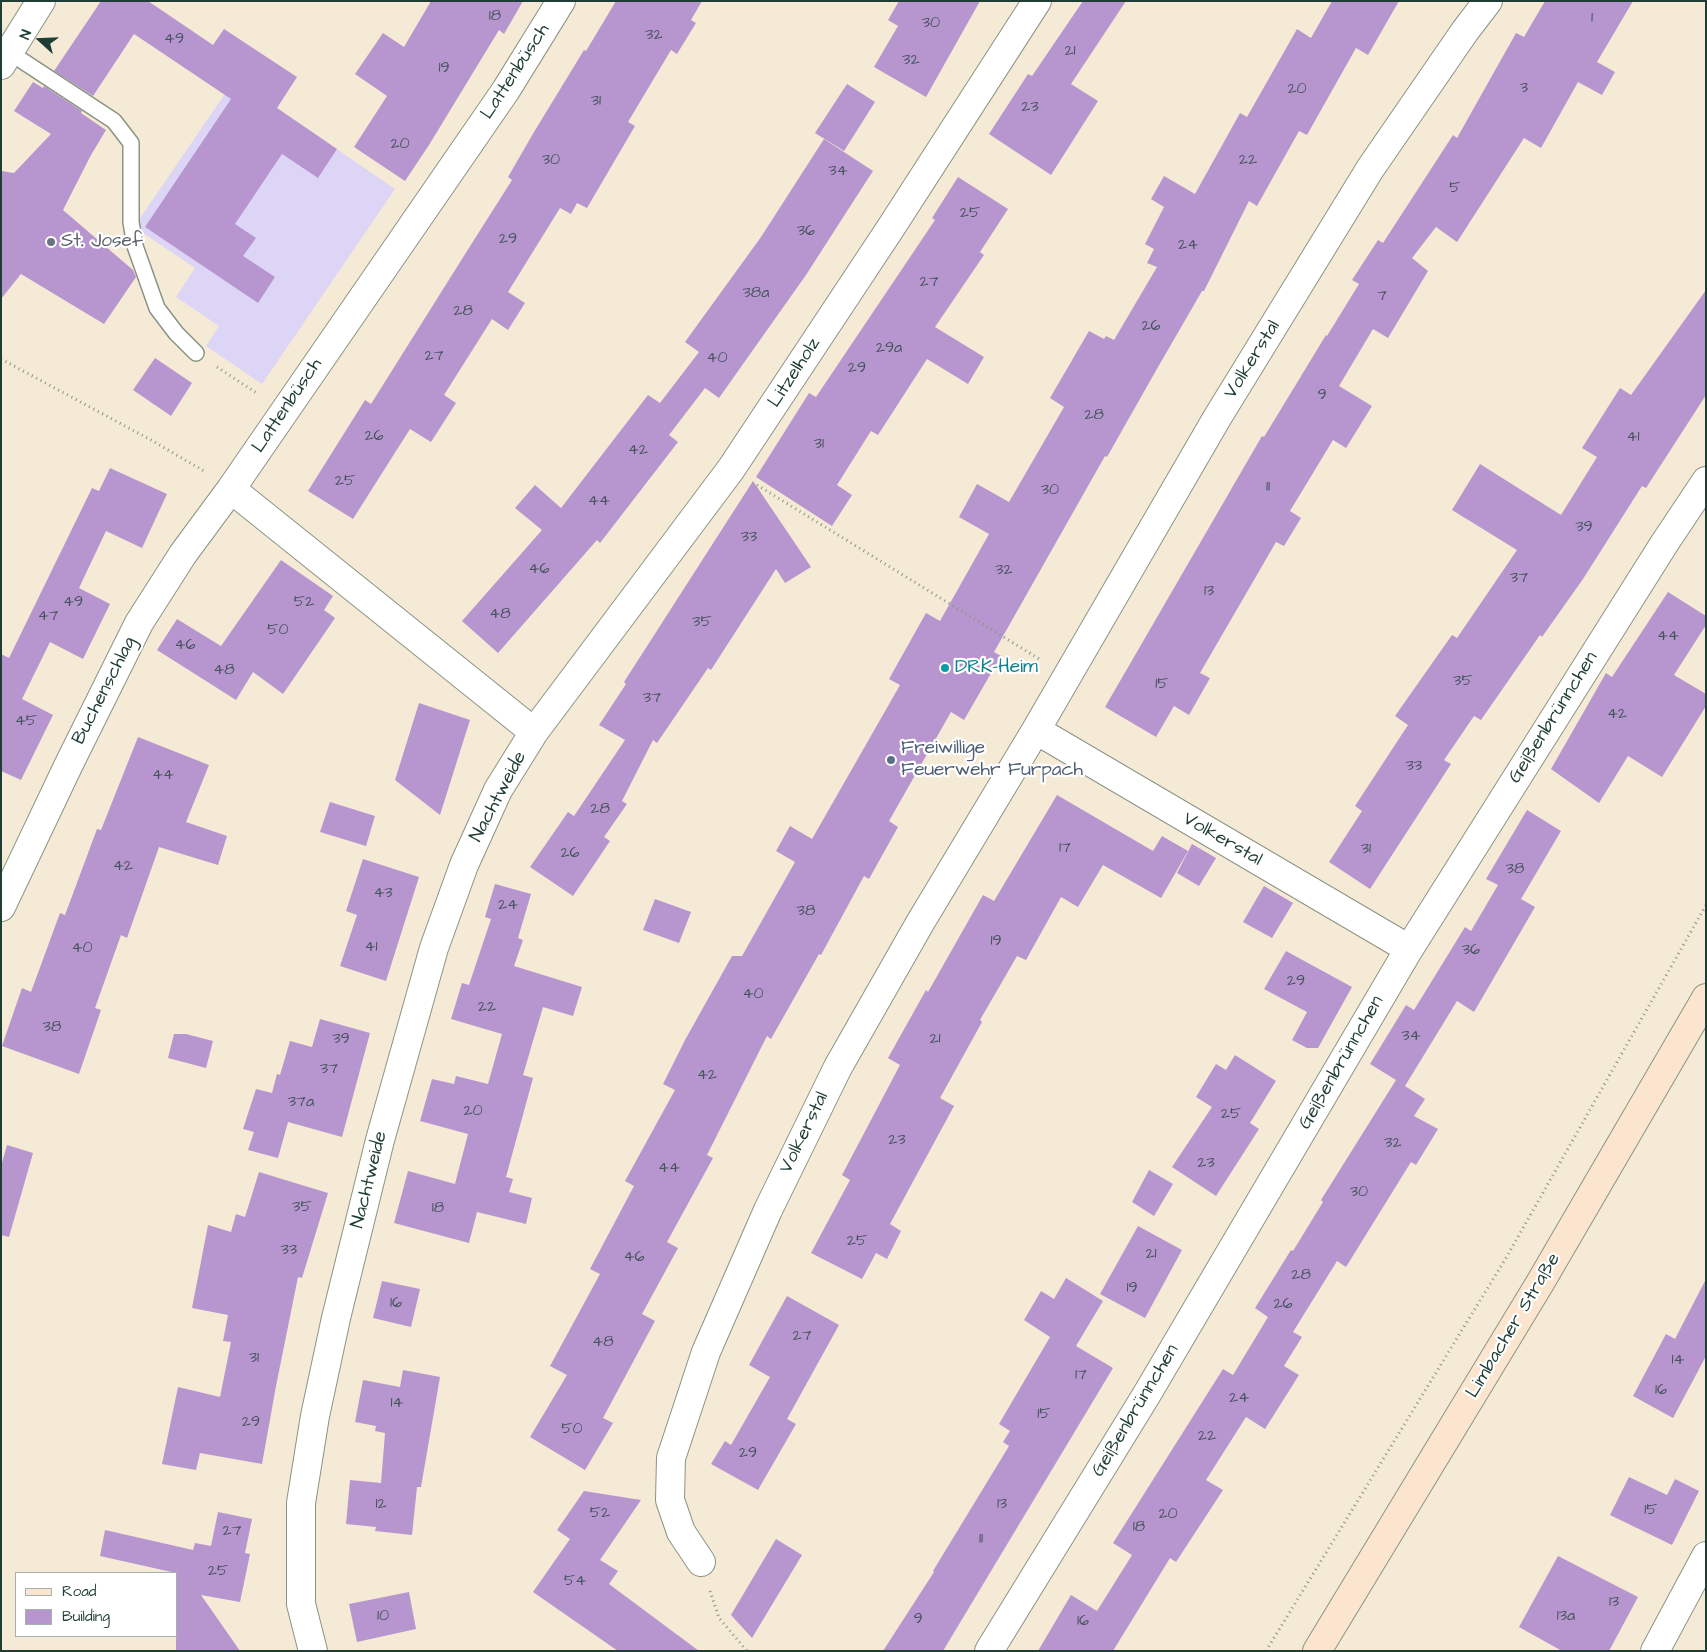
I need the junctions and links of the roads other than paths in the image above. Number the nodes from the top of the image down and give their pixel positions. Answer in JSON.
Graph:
{"nodes":[{"id":1,"x":41,"y":1,"type":"edge"},
{"id":2,"x":561,"y":1,"type":"edge"},
{"id":3,"x":1037,"y":1,"type":"edge"},
{"id":4,"x":1488,"y":1,"type":"edge"},
{"id":5,"x":5,"y":58,"type":"edge"},
{"id":6,"x":196,"y":353,"type":"road end"},
{"id":7,"x":1706,"y":481,"type":"edge"},
{"id":8,"x":232,"y":489,"type":"junction"},
{"id":9,"x":1036,"y":730,"type":"junction"},
{"id":10,"x":534,"y":732,"type":"junction"},
{"id":11,"x":1,"y":907,"type":"edge"},
{"id":12,"x":1409,"y":949,"type":"junction"},
{"id":13,"x":1706,"y":998,"type":"edge"},
{"id":14,"x":1706,"y":1556,"type":"edge"},
{"id":15,"x":701,"y":1562,"type":"road end"},
{"id":16,"x":313,"y":1651,"type":"edge"},
{"id":17,"x":989,"y":1651,"type":"edge"},
{"id":18,"x":1318,"y":1651,"type":"edge"},
{"id":19,"x":1655,"y":1651,"type":"edge"}],
"edges":[{"from":1,"to":5,"type":"street"},
{"from":2,"to":8,"type":"street","name":"Lattenbüsch"},
{"from":3,"to":10,"type":"street","name":"Litzelholz"},
{"from":4,"to":9,"type":"street","name":"Volkerstal"},
{"from":5,"to":6,"type":"lane"},
{"from":7,"to":12,"type":"street","name":"Geißenbrünnchen"},
{"from":8,"to":10,"type":"street"},
{"from":8,"to":11,"type":"street","name":"Buchenschlag"},
{"from":9,"to":12,"type":"street","name":"Volkerstal"},
{"from":9,"to":15,"type":"street","name":"Volkerstal"},
{"from":10,"to":16,"type":"street","name":"Nachtweide"},
{"from":12,"to":17,"type":"street","name":"Geißenbrünnchen"},
{"from":13,"to":18,"type":"main road","name":"Limbacher Straße"},
{"from":14,"to":19,"type":"street"}]}
